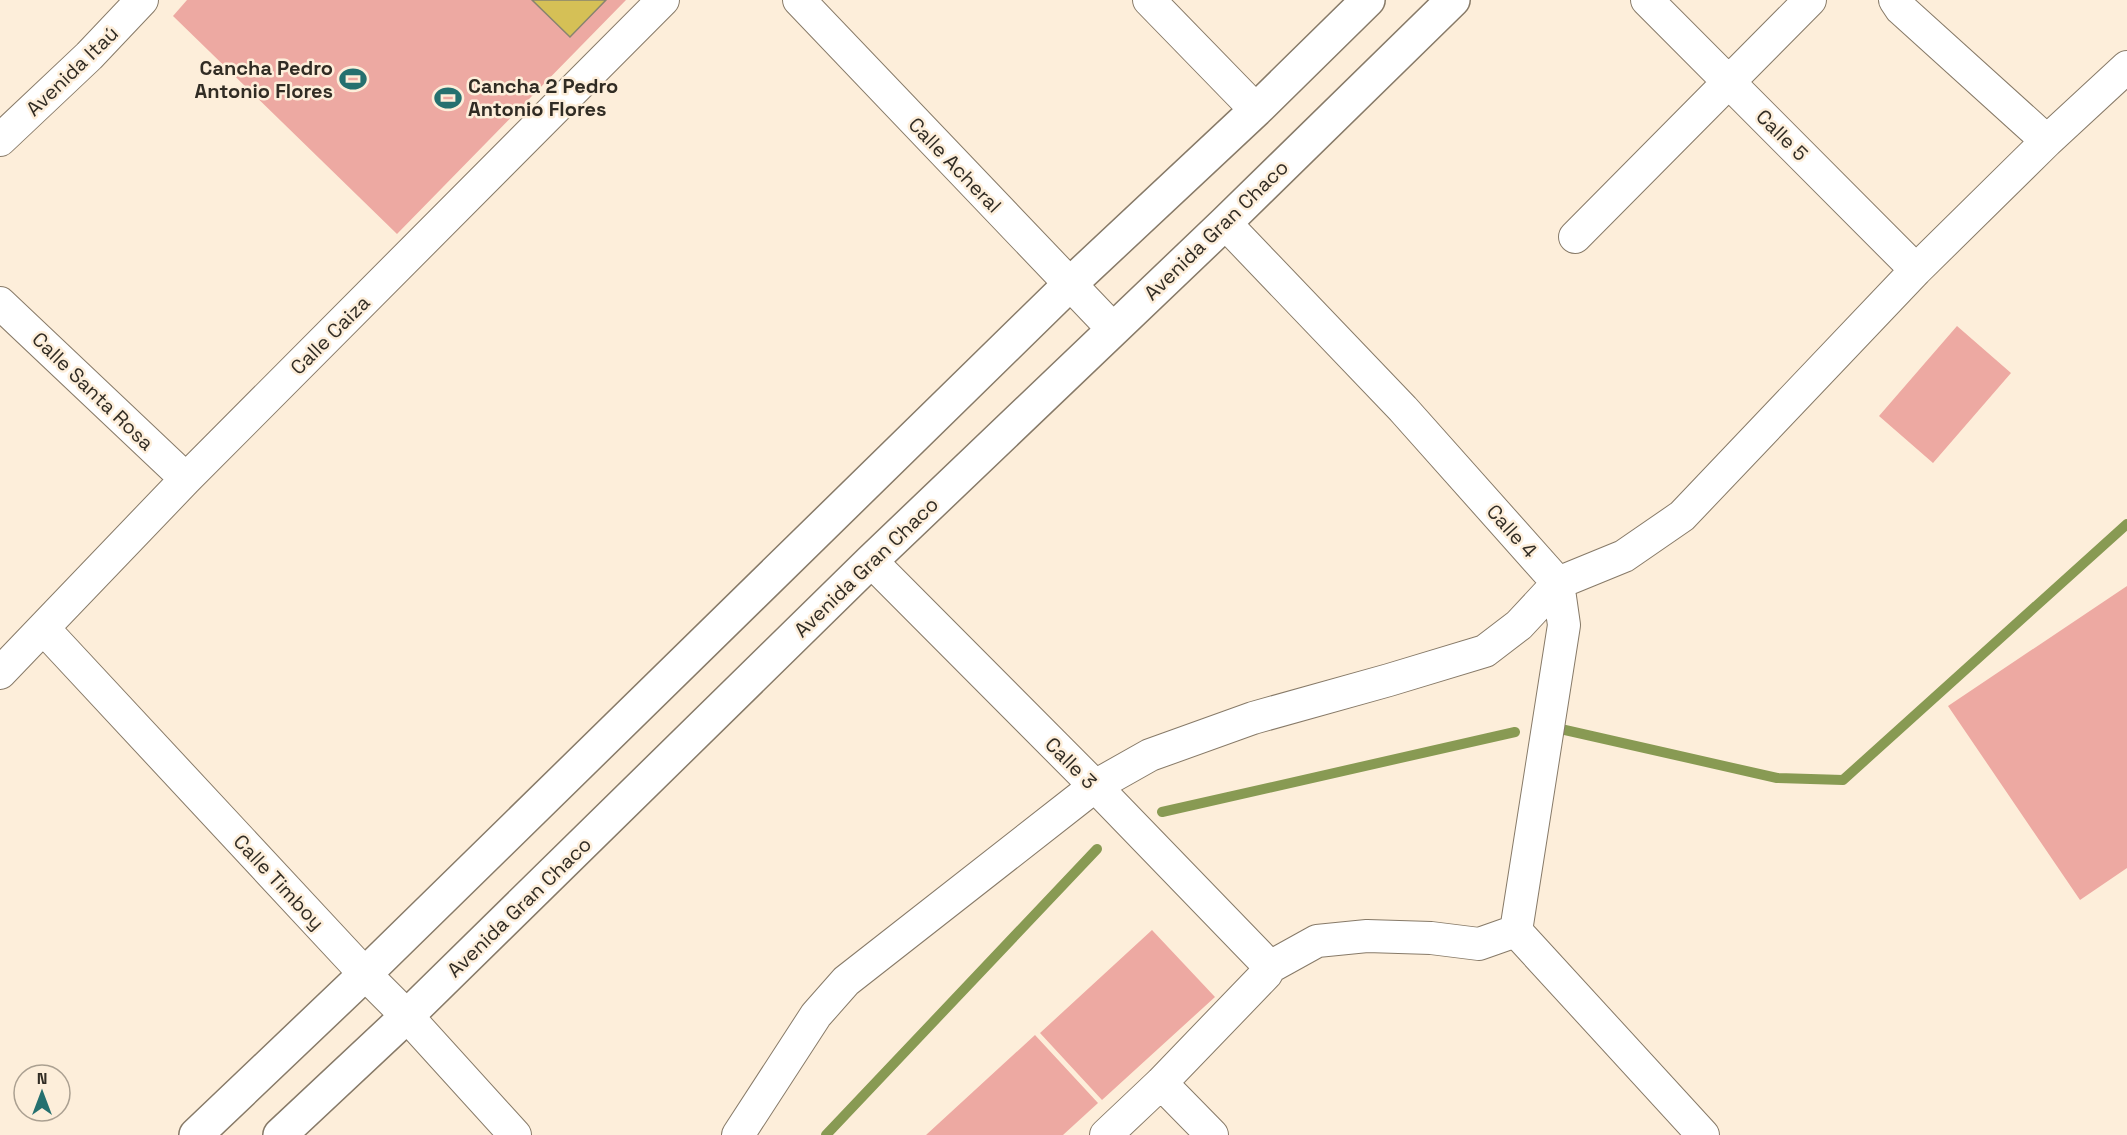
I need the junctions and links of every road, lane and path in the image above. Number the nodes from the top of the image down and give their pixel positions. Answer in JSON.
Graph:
{"nodes":[{"id":1,"x":142,"y":0,"type":"edge"},
{"id":2,"x":663,"y":0,"type":"edge"},
{"id":3,"x":799,"y":0,"type":"edge"},
{"id":4,"x":1149,"y":0,"type":"edge"},
{"id":5,"x":1368,"y":0,"type":"edge"},
{"id":6,"x":1453,"y":0,"type":"edge"},
{"id":7,"x":1647,"y":0,"type":"edge"},
{"id":8,"x":1810,"y":0,"type":"edge"},
{"id":9,"x":1895,"y":0,"type":"edge"},
{"id":10,"x":2127,"y":67,"type":"edge"},
{"id":11,"x":1729,"y":81,"type":"junction"},
{"id":12,"x":1256,"y":110,"type":"junction"},
{"id":13,"x":0,"y":140,"type":"edge"},
{"id":14,"x":2047,"y":141,"type":"junction"},
{"id":15,"x":1225,"y":223,"type":"junction"},
{"id":16,"x":1575,"y":237,"type":"dead end"},
{"id":17,"x":1916,"y":270,"type":"junction"},
{"id":18,"x":1069,"y":285,"type":"junction"},
{"id":19,"x":0,"y":303,"type":"edge"},
{"id":20,"x":1113,"y":329,"type":"junction"},
{"id":21,"x":186,"y":479,"type":"junction"},
{"id":22,"x":871,"y":561,"type":"junction"},
{"id":23,"x":1558,"y":583,"type":"junction"},
{"id":24,"x":44,"y":629,"type":"junction"},
{"id":25,"x":0,"y":673,"type":"edge"},
{"id":26,"x":1095,"y":786,"type":"junction"},
{"id":27,"x":1516,"y":931,"type":"junction"},
{"id":28,"x":1270,"y":967,"type":"junction"},
{"id":29,"x":365,"y":974,"type":"junction"},
{"id":30,"x":407,"y":1016,"type":"junction"},
{"id":31,"x":1161,"y":1083,"type":"junction"},
{"id":32,"x":196,"y":1135,"type":"edge"},
{"id":33,"x":280,"y":1135,"type":"edge"},
{"id":34,"x":515,"y":1135,"type":"edge"},
{"id":35,"x":738,"y":1135,"type":"edge"},
{"id":36,"x":1106,"y":1135,"type":"edge"},
{"id":37,"x":1212,"y":1135,"type":"edge"},
{"id":38,"x":1703,"y":1135,"type":"edge"}],
"edges":[{"from":1,"to":13,"type":"street","name":"Avenida Itaú"},
{"from":2,"to":21,"type":"street","name":"Calle Caiza"},
{"from":3,"to":18,"type":"street","name":"Calle Acheral"},
{"from":4,"to":12,"type":"street"},
{"from":5,"to":12,"type":"main road"},
{"from":6,"to":15,"type":"main road","name":"Avenida Gran Chaco"},
{"from":7,"to":11,"type":"street","name":"Calle 5"},
{"from":8,"to":11,"type":"street"},
{"from":9,"to":14,"type":"street"},
{"from":10,"to":14,"type":"street"},
{"from":11,"to":16,"type":"street"},
{"from":11,"to":17,"type":"street","name":"Calle 5"},
{"from":12,"to":18,"type":"main road"},
{"from":14,"to":17,"type":"street"},
{"from":15,"to":20,"type":"main road","name":"Avenida Gran Chaco"},
{"from":15,"to":23,"type":"street","name":"Calle 4"},
{"from":17,"to":23,"type":"street"},
{"from":18,"to":20,"type":"street","name":"Calle Acheral"},
{"from":18,"to":29,"type":"main road"},
{"from":19,"to":21,"type":"street","name":"Calle Santa Rosa"},
{"from":20,"to":22,"type":"main road","name":"Avenida Gran Chaco"},
{"from":21,"to":24,"type":"street","name":"Calle Caiza"},
{"from":22,"to":26,"type":"street","name":"Calle 3"},
{"from":22,"to":30,"type":"main road","name":"Avenida Gran Chaco"},
{"from":23,"to":26,"type":"street"},
{"from":23,"to":27,"type":"street"},
{"from":24,"to":25,"type":"street","name":"Calle Caiza"},
{"from":24,"to":29,"type":"street","name":"Calle Timboy"},
{"from":26,"to":28,"type":"street","name":"Calle 3"},
{"from":26,"to":35,"type":"street"},
{"from":27,"to":28,"type":"street"},
{"from":27,"to":38,"type":"street"},
{"from":28,"to":31,"type":"street"},
{"from":29,"to":30,"type":"street","name":"Calle Timboy"},
{"from":29,"to":32,"type":"main road"},
{"from":30,"to":33,"type":"main road","name":"Avenida Gran Chaco"},
{"from":30,"to":34,"type":"street","name":"Calle Timboy"},
{"from":31,"to":36,"type":"street"},
{"from":31,"to":37,"type":"street"}]}
